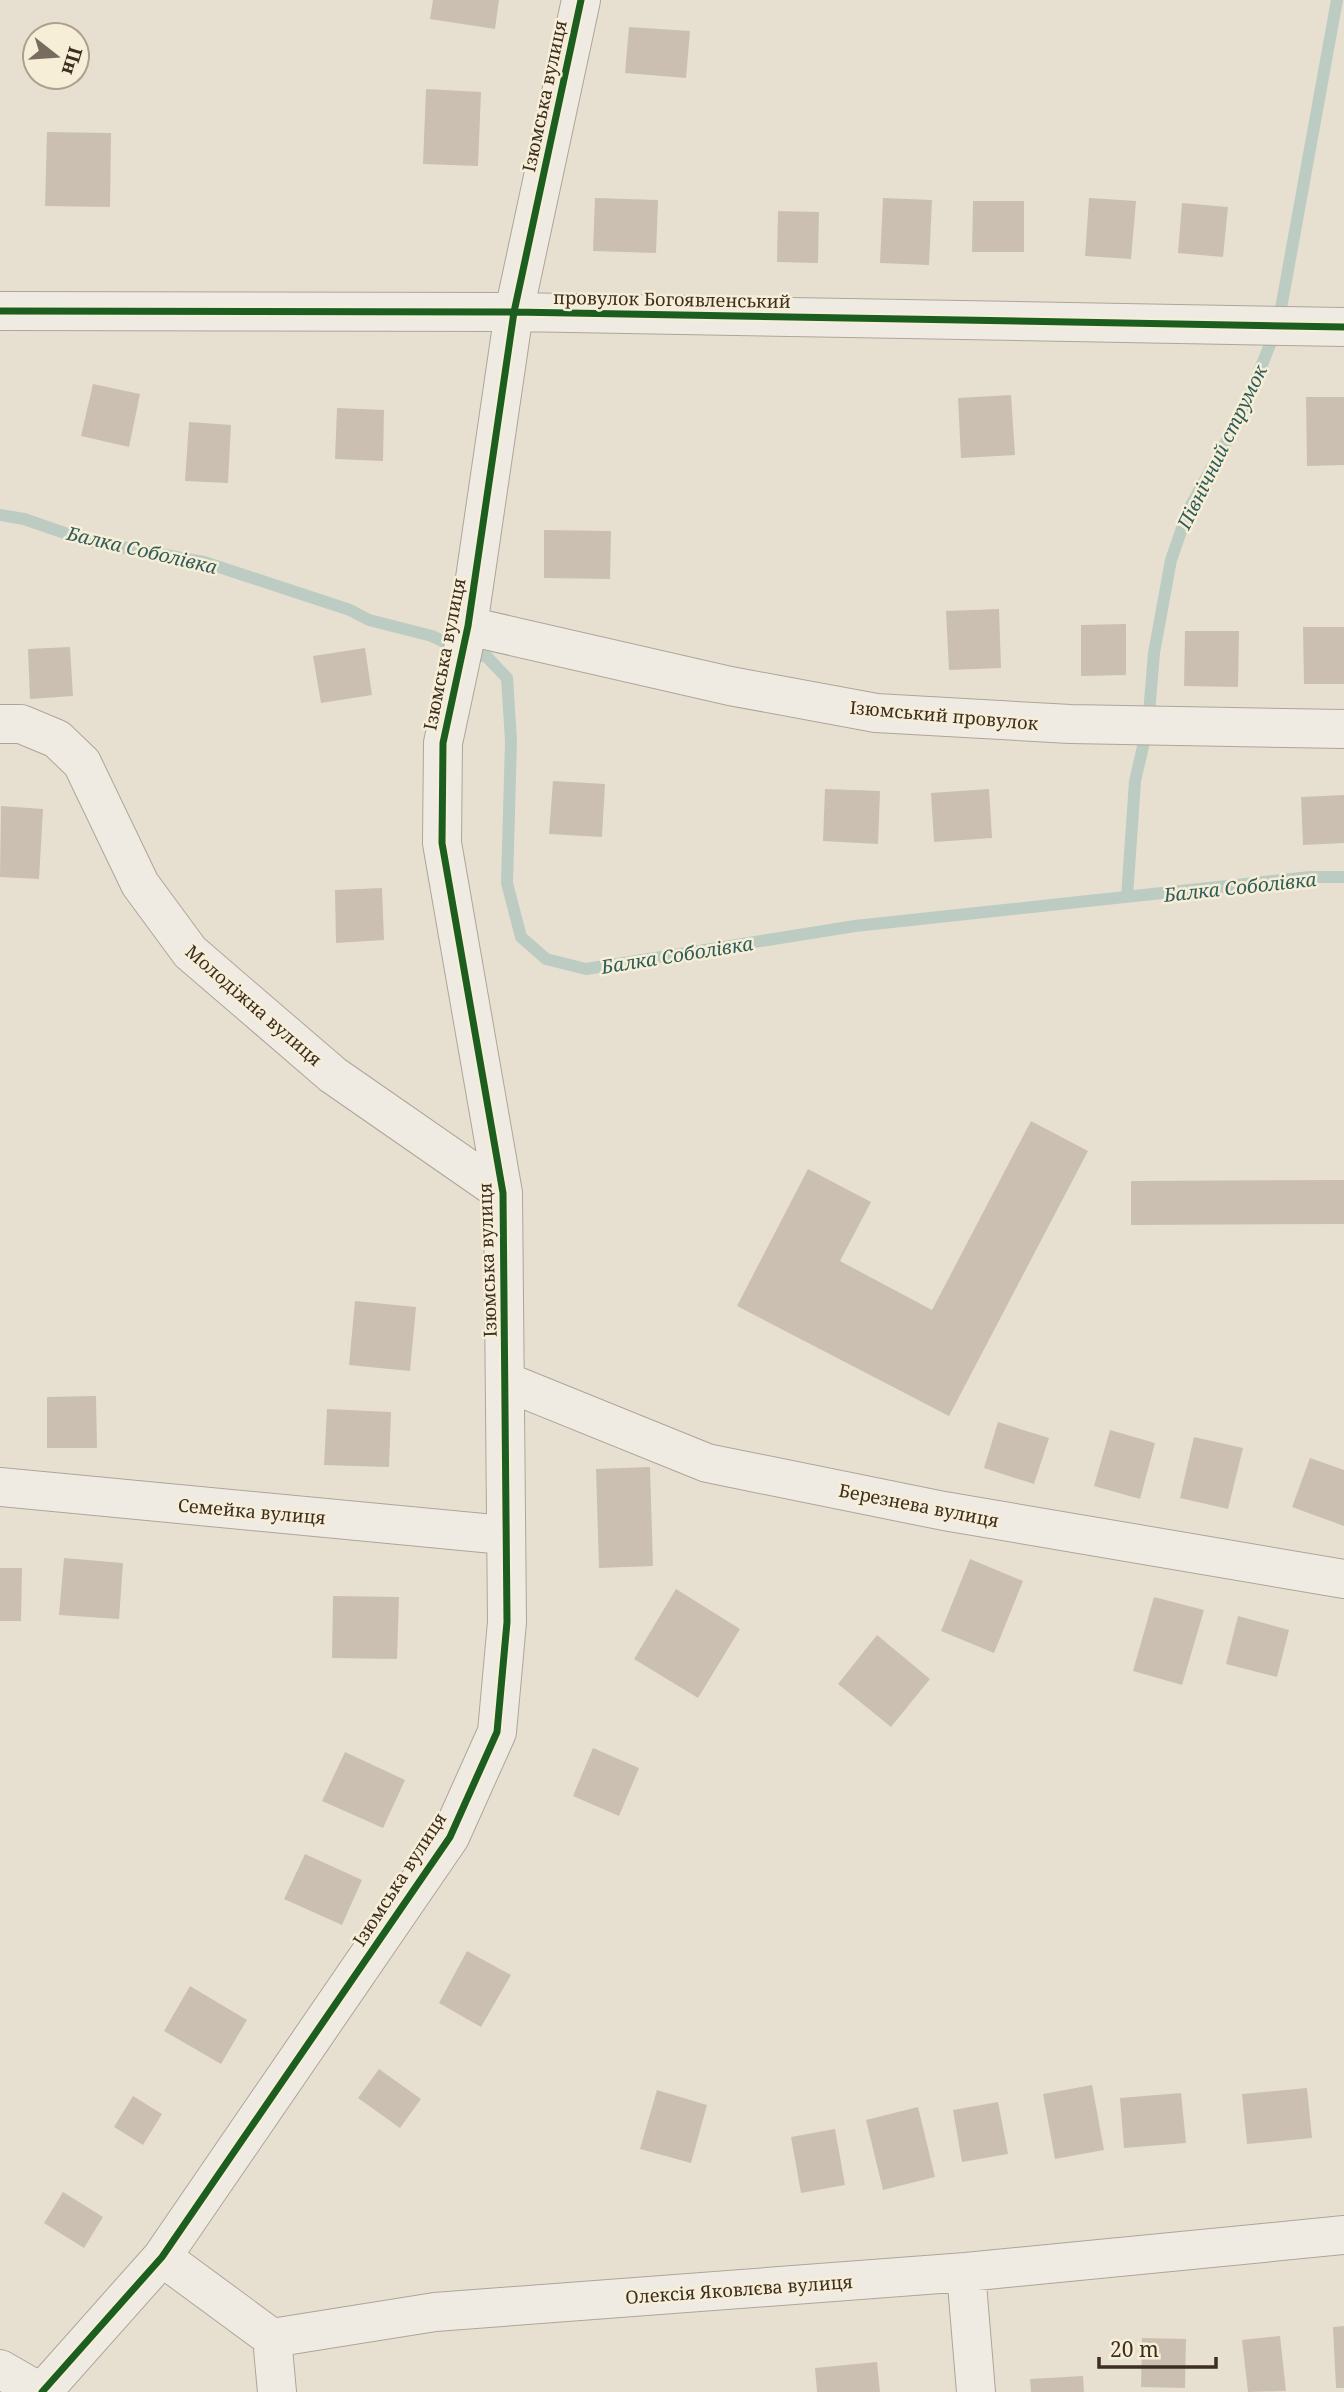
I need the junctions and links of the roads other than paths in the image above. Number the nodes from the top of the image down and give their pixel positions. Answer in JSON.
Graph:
{"nodes":[{"id":1,"x":581,"y":0,"type":"edge"},
{"id":2,"x":0,"y":311,"type":"edge"},
{"id":3,"x":514,"y":312,"type":"junction"},
{"id":4,"x":1344,"y":327,"type":"edge"},
{"id":5,"x":468,"y":626,"type":"junction"},
{"id":6,"x":0,"y":724,"type":"edge"},
{"id":7,"x":1344,"y":729,"type":"edge"},
{"id":8,"x":503,"y":1193,"type":"junction"},
{"id":9,"x":507,"y":1382,"type":"junction"},
{"id":10,"x":0,"y":1487,"type":"edge"},
{"id":11,"x":504,"y":1535,"type":"junction"},
{"id":12,"x":1344,"y":1579,"type":"edge"},
{"id":13,"x":1344,"y":2235,"type":"edge"},
{"id":14,"x":162,"y":2257,"type":"junction"},
{"id":15,"x":966,"y":2272,"type":"junction"},
{"id":16,"x":272,"y":2338,"type":"junction"},
{"id":17,"x":0,"y":2369,"type":"edge"},
{"id":18,"x":41,"y":2392,"type":"edge"},
{"id":19,"x":277,"y":2392,"type":"edge"},
{"id":20,"x":976,"y":2392,"type":"edge"}],
"edges":[{"from":1,"to":3,"type":"street","name":"Ізюмська вулиця"},
{"from":2,"to":3,"type":"street","name":"провулок Богоявленський"},
{"from":3,"to":4,"type":"street","name":"провулок Богоявленський"},
{"from":3,"to":5,"type":"street","name":"Ізюмська вулиця"},
{"from":5,"to":7,"type":"street","name":"Ізюмський провулок"},
{"from":5,"to":8,"type":"street","name":"Ізюмська вулиця"},
{"from":6,"to":8,"type":"street","name":"Молодіжна вулиця"},
{"from":8,"to":9,"type":"street","name":"Ізюмська вулиця"},
{"from":9,"to":11,"type":"street","name":"Ізюмська вулиця"},
{"from":9,"to":12,"type":"street","name":"Березнева вулиця"},
{"from":10,"to":11,"type":"street","name":"Семейка вулиця"},
{"from":11,"to":14,"type":"street","name":"Ізюмська вулиця"},
{"from":13,"to":15,"type":"street","name":"Олексія Яковлєва вулиця"},
{"from":14,"to":16,"type":"street"},
{"from":14,"to":18,"type":"street","name":"Ізюмська вулиця"},
{"from":15,"to":16,"type":"street","name":"Олексія Яковлєва вулиця"},
{"from":15,"to":20,"type":"street"},
{"from":16,"to":19,"type":"street"},
{"from":17,"to":18,"type":"street"}]}
